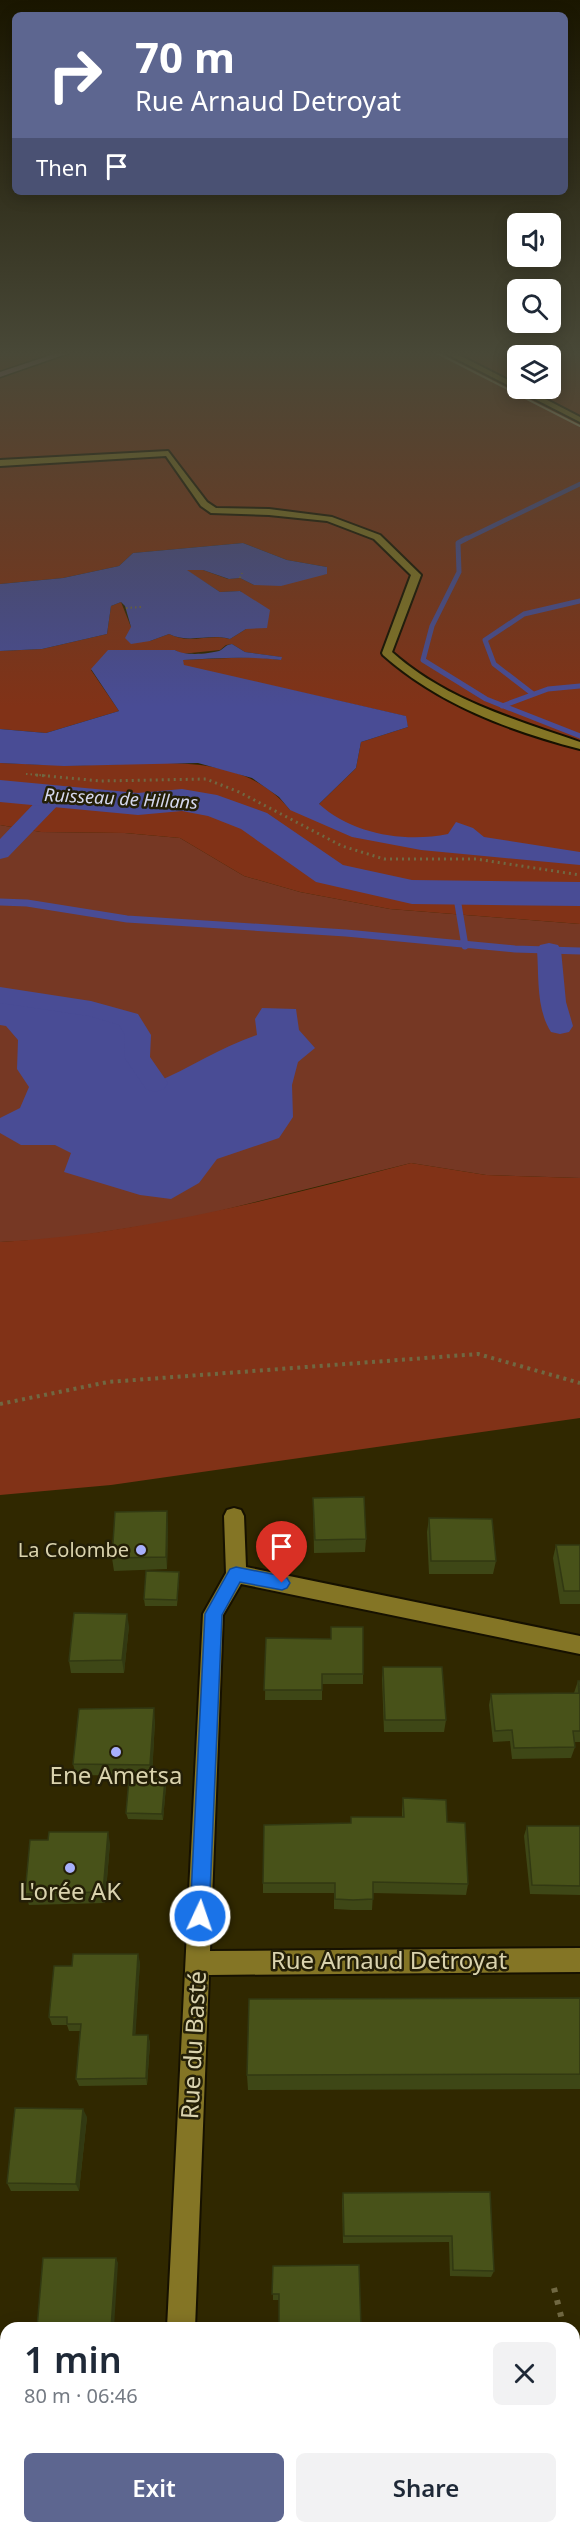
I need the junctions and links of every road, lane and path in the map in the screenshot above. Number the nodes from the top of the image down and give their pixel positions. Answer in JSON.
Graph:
{"nodes":[{"id":1,"x":180,"y":470,"type":"edge"},
{"id":2,"x":242,"y":573,"type":"dead end"},
{"id":3,"x":240,"y":578,"type":"dead end"},
{"id":4,"x":141,"y":607,"type":"dead end"},
{"id":5,"x":126,"y":608,"type":"dead end"},
{"id":6,"x":580,"y":747,"type":"edge"},
{"id":7,"x":26,"y":774,"type":"dead end"},
{"id":8,"x":580,"y":874,"type":"edge"},
{"id":9,"x":580,"y":1383,"type":"edge"},
{"id":10,"x":0,"y":1404,"type":"edge"},
{"id":11,"x":234,"y":1516,"type":"dead end"},
{"id":12,"x":236,"y":1574,"type":"junction"},
{"id":13,"x":580,"y":1645,"type":"edge"},
{"id":14,"x":580,"y":1960,"type":"edge"},
{"id":15,"x":197,"y":1963,"type":"junction"},
{"id":16,"x":554,"y":2288,"type":"dead end"},
{"id":17,"x":181,"y":2322,"type":"edge"},
{"id":18,"x":562,"y":2322,"type":"edge"}],
"edges":[{"from":1,"to":6,"type":"street"},
{"from":2,"to":3,"type":"path"},
{"from":4,"to":5,"type":"path"},
{"from":7,"to":8,"type":"path"},
{"from":9,"to":10,"type":"path"},
{"from":11,"to":12,"type":"street"},
{"from":12,"to":13,"type":"street"},
{"from":12,"to":15,"type":"street","name":"Rue du Basté"},
{"from":14,"to":15,"type":"street","name":"Rue Arnaud Detroyat"},
{"from":15,"to":17,"type":"street","name":"Rue du Basté"},
{"from":16,"to":18,"type":"path"}]}
